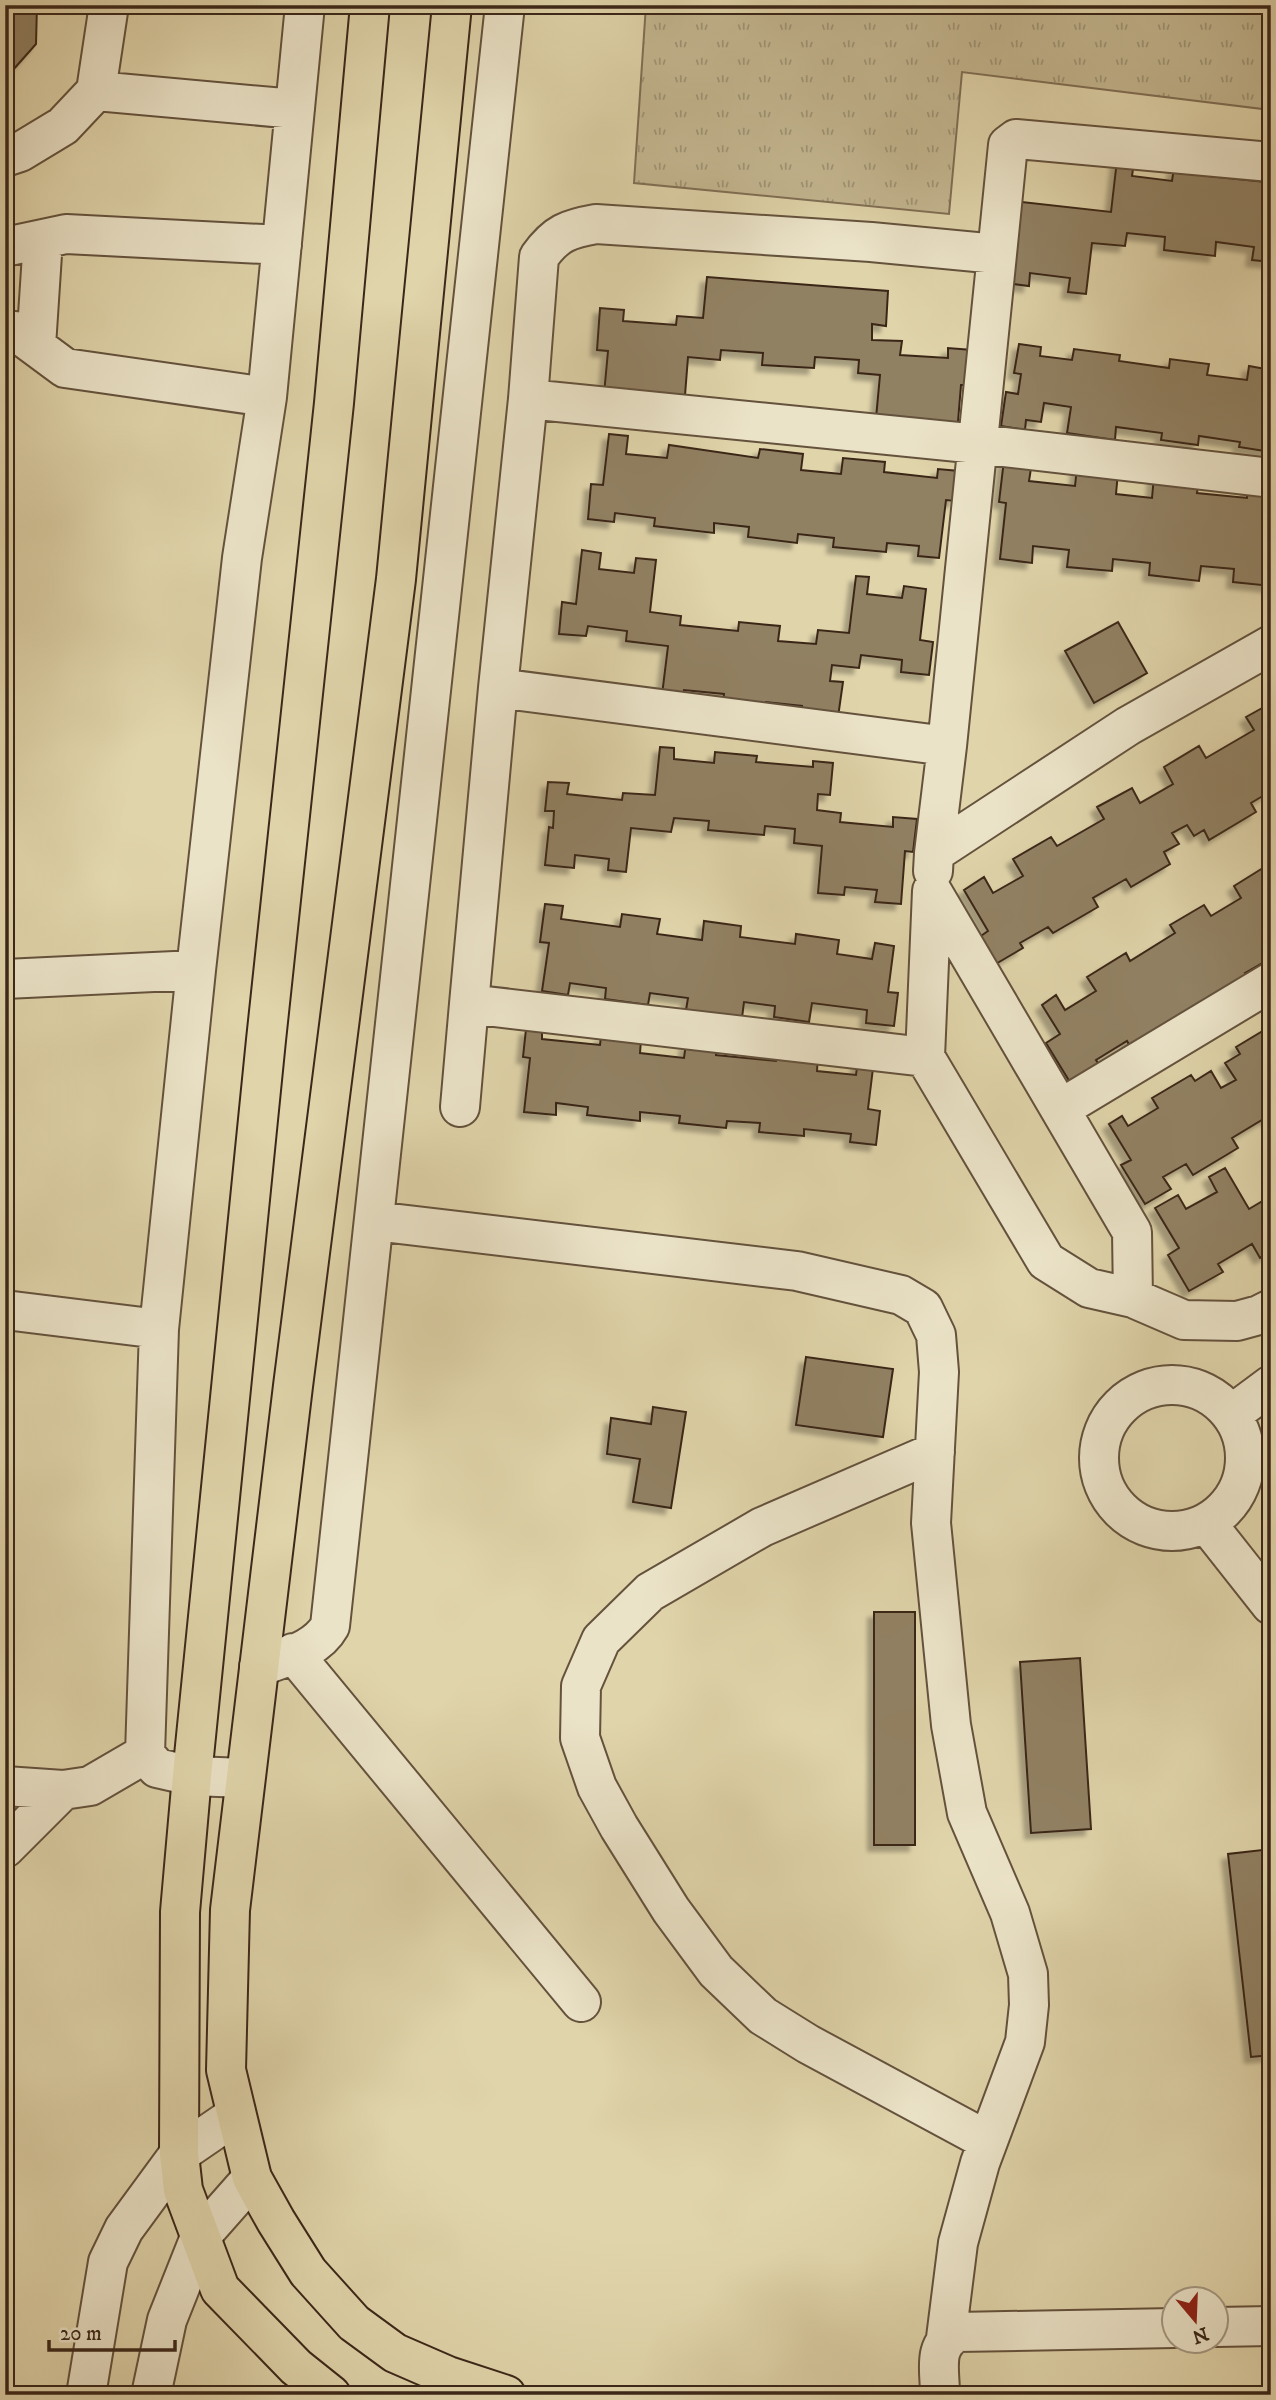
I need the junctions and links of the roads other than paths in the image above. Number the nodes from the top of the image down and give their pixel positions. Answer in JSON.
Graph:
{"nodes":[{"id":1,"x":109,"y":5,"type":"edge"},
{"id":2,"x":305,"y":5,"type":"edge"},
{"id":3,"x":370,"y":5,"type":"edge"},
{"id":4,"x":452,"y":5,"type":"edge"},
{"id":5,"x":506,"y":5,"type":"edge"},
{"id":6,"x":96,"y":91,"type":"junction"},
{"id":7,"x":295,"y":109,"type":"junction"},
{"id":8,"x":5,"y":157,"type":"edge"},
{"id":9,"x":1271,"y":162,"type":"edge"},
{"id":10,"x":43,"y":239,"type":"junction"},
{"id":11,"x":282,"y":245,"type":"junction"},
{"id":12,"x":5,"y":247,"type":"edge"},
{"id":13,"x":997,"y":254,"type":"junction"},
{"id":14,"x":20,"y":338,"type":"edge"},
{"id":15,"x":267,"y":397,"type":"junction"},
{"id":16,"x":528,"y":399,"type":"junction"},
{"id":17,"x":978,"y":444,"type":"junction"},
{"id":18,"x":1271,"y":478,"type":"edge"},
{"id":19,"x":1271,"y":645,"type":"edge"},
{"id":20,"x":498,"y":688,"type":"junction"},
{"id":21,"x":947,"y":747,"type":"junction"},
{"id":22,"x":934,"y":853,"type":"junction"},
{"id":23,"x":932,"y":891,"type":"junction"},
{"id":24,"x":196,"y":970,"type":"junction"},
{"id":25,"x":5,"y":979,"type":"edge"},
{"id":26,"x":1271,"y":982,"type":"edge"},
{"id":27,"x":469,"y":1004,"type":"junction"},
{"id":28,"x":925,"y":1057,"type":"junction"},
{"id":29,"x":460,"y":1107,"type":"dead end"},
{"id":30,"x":1060,"y":1109,"type":"junction"},
{"id":31,"x":374,"y":1221,"type":"junction"},
{"id":32,"x":1133,"y":1298,"type":"junction"},
{"id":33,"x":1271,"y":1309,"type":"edge"},
{"id":34,"x":5,"y":1310,"type":"edge"},
{"id":35,"x":159,"y":1329,"type":"junction"},
{"id":36,"x":1271,"y":1385,"type":"edge"},
{"id":37,"x":1232,"y":1414,"type":"junction"},
{"id":38,"x":935,"y":1452,"type":"junction"},
{"id":39,"x":1207,"y":1524,"type":"junction"},
{"id":40,"x":1271,"y":1605,"type":"edge"},
{"id":41,"x":293,"y":1653,"type":"junction"},
{"id":42,"x":259,"y":1667,"type":"junction"},
{"id":43,"x":145,"y":1754,"type":"junction"},
{"id":44,"x":192,"y":1776,"type":"junction"},
{"id":45,"x":245,"y":1778,"type":"junction"},
{"id":46,"x":5,"y":1786,"type":"edge"},
{"id":47,"x":63,"y":1790,"type":"junction"},
{"id":48,"x":5,"y":1848,"type":"edge"},
{"id":49,"x":581,"y":2003,"type":"dead end"},
{"id":50,"x":236,"y":2115,"type":"junction"},
{"id":51,"x":988,"y":2141,"type":"junction"},
{"id":52,"x":179,"y":2154,"type":"junction"},
{"id":53,"x":252,"y":2178,"type":"junction"},
{"id":54,"x":200,"y":2237,"type":"junction"},
{"id":55,"x":1271,"y":2326,"type":"edge"},
{"id":56,"x":1230,"y":2327,"type":"edge"},
{"id":57,"x":1160,"y":2328,"type":"edge"},
{"id":58,"x":946,"y":2339,"type":"junction"},
{"id":59,"x":86,"y":2395,"type":"edge"},
{"id":60,"x":151,"y":2395,"type":"edge"},
{"id":61,"x":331,"y":2395,"type":"edge"},
{"id":62,"x":506,"y":2395,"type":"edge"},
{"id":63,"x":940,"y":2395,"type":"edge"}],
"edges":[{"from":1,"to":6,"type":"street"},
{"from":2,"to":7,"type":"street"},
{"from":3,"to":44,"type":"main road"},
{"from":4,"to":42,"type":"main road"},
{"from":5,"to":31,"type":"street"},
{"from":6,"to":7,"type":"street"},
{"from":6,"to":8,"type":"street"},
{"from":7,"to":11,"type":"street"},
{"from":9,"to":13,"type":"street"},
{"from":10,"to":11,"type":"street"},
{"from":10,"to":12,"type":"street"},
{"from":10,"to":14,"type":"street"},
{"from":11,"to":15,"type":"street"},
{"from":13,"to":16,"type":"street"},
{"from":13,"to":17,"type":"street"},
{"from":14,"to":15,"type":"street"},
{"from":15,"to":24,"type":"street"},
{"from":16,"to":17,"type":"street"},
{"from":16,"to":20,"type":"street"},
{"from":17,"to":18,"type":"street"},
{"from":17,"to":21,"type":"street"},
{"from":19,"to":22,"type":"street"},
{"from":20,"to":21,"type":"street"},
{"from":20,"to":27,"type":"street"},
{"from":21,"to":22,"type":"street"},
{"from":22,"to":23,"type":"street"},
{"from":23,"to":28,"type":"street"},
{"from":23,"to":30,"type":"street"},
{"from":24,"to":25,"type":"street"},
{"from":24,"to":35,"type":"street"},
{"from":26,"to":30,"type":"street"},
{"from":27,"to":28,"type":"street"},
{"from":27,"to":29,"type":"street"},
{"from":28,"to":32,"type":"street"},
{"from":30,"to":32,"type":"street"},
{"from":31,"to":38,"type":"street"},
{"from":31,"to":41,"type":"street"},
{"from":32,"to":33,"type":"street"},
{"from":34,"to":35,"type":"street"},
{"from":35,"to":43,"type":"street"},
{"from":36,"to":37,"type":"street"},
{"from":37,"to":39,"type":"street"},
{"from":37,"to":39,"type":"street"},
{"from":38,"to":51,"type":"street"},
{"from":38,"to":51,"type":"street"},
{"from":39,"to":40,"type":"street"},
{"from":41,"to":42,"type":"street"},
{"from":41,"to":49,"type":"street"},
{"from":42,"to":45,"type":"main road"},
{"from":43,"to":44,"type":"street"},
{"from":43,"to":47,"type":"street"},
{"from":44,"to":45,"type":"street"},
{"from":44,"to":52,"type":"main road"},
{"from":45,"to":50,"type":"main road"},
{"from":46,"to":47,"type":"street"},
{"from":47,"to":48,"type":"street"},
{"from":50,"to":52,"type":"street"},
{"from":50,"to":53,"type":"main road"},
{"from":51,"to":58,"type":"street"},
{"from":52,"to":54,"type":"main road"},
{"from":52,"to":59,"type":"street"},
{"from":53,"to":54,"type":"street"},
{"from":53,"to":62,"type":"main road"},
{"from":54,"to":60,"type":"street"},
{"from":54,"to":61,"type":"main road"},
{"from":55,"to":56,"type":"street"},
{"from":57,"to":58,"type":"street"},
{"from":58,"to":63,"type":"street"}]}
